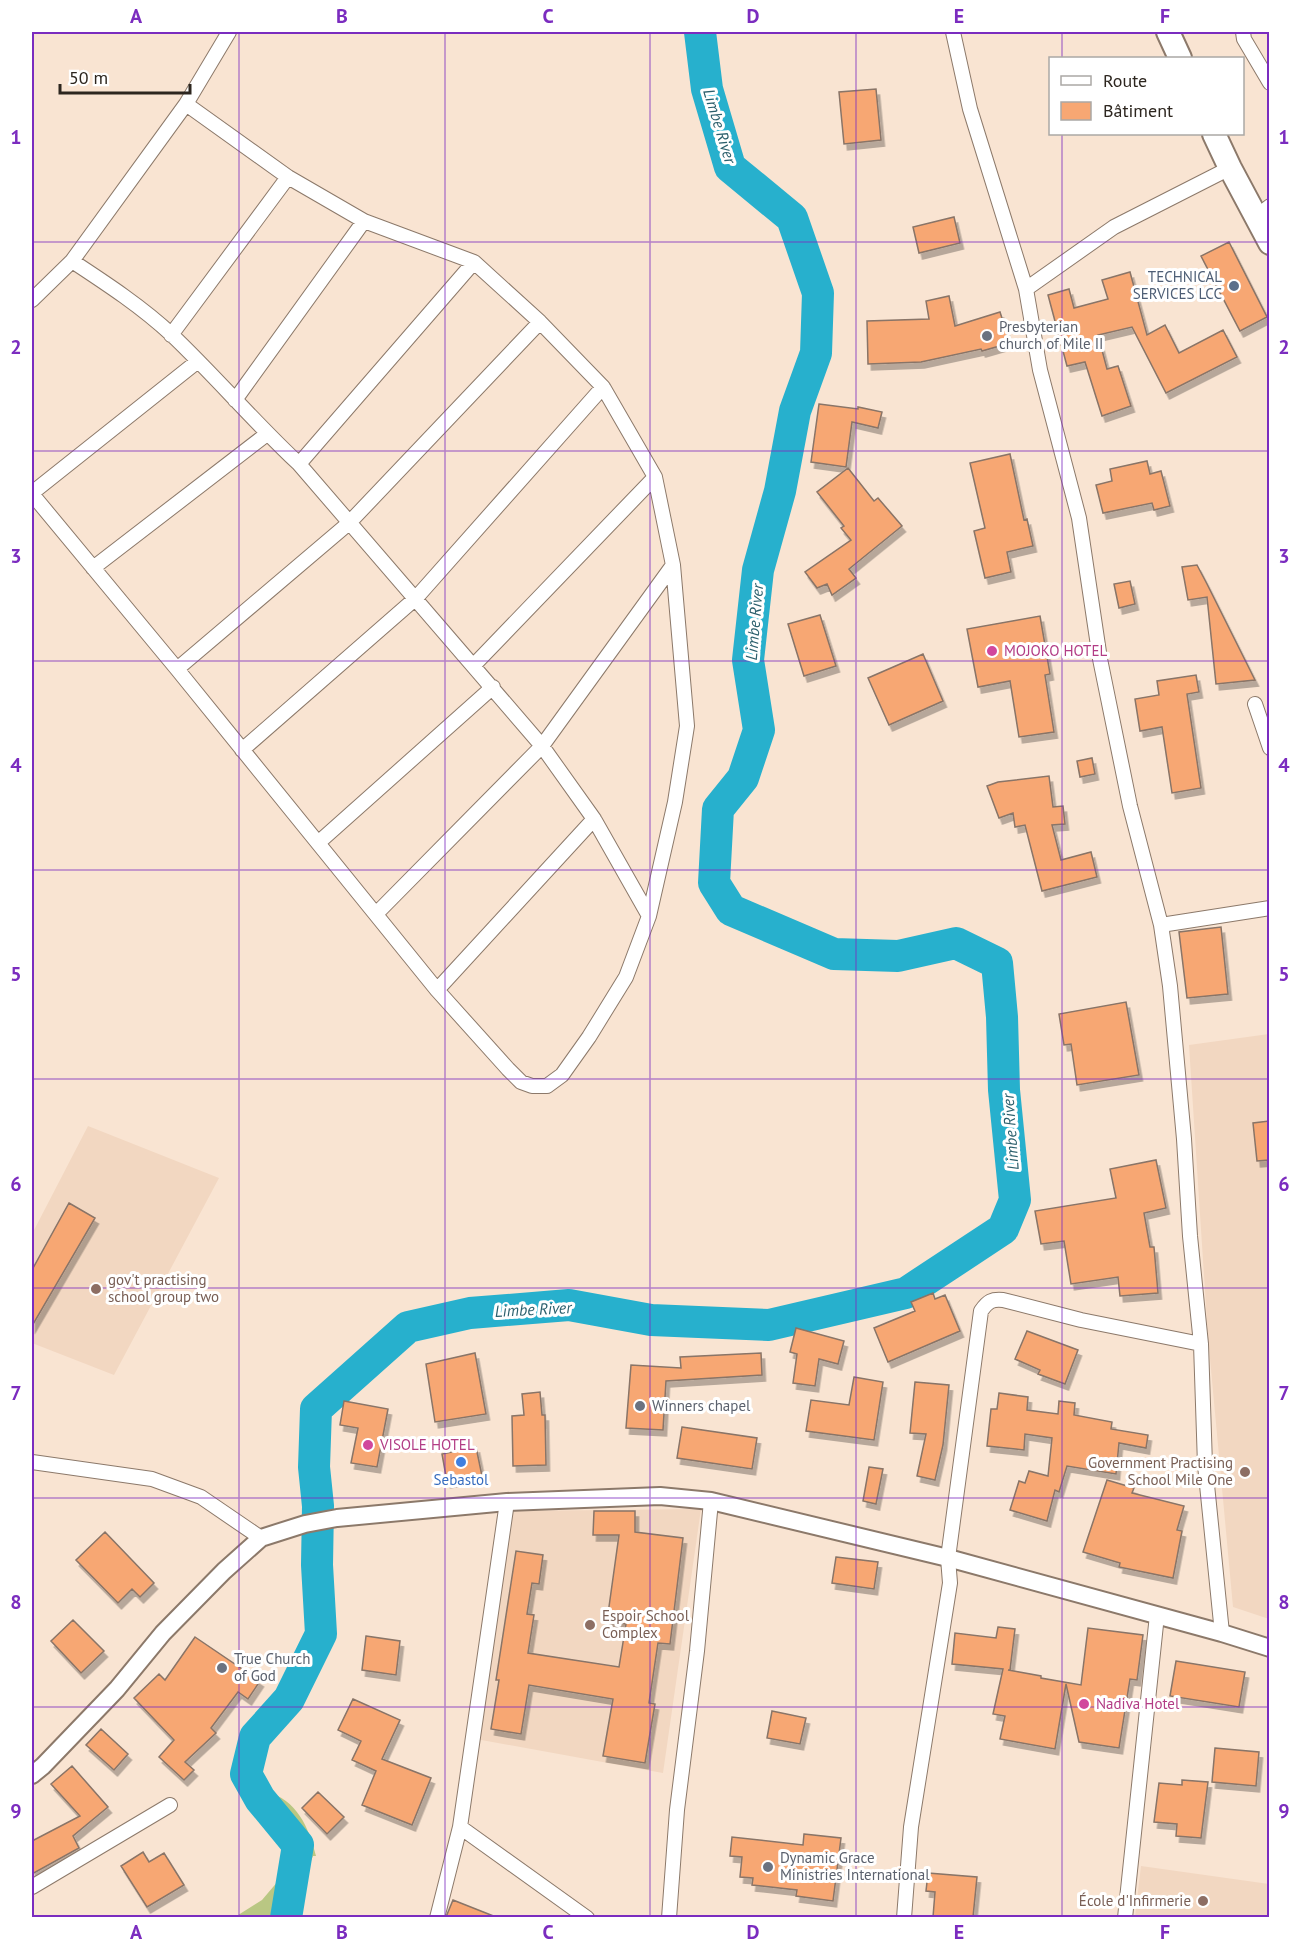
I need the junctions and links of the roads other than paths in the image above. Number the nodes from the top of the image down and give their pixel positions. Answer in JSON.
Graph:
{"nodes":[{"id":1,"x":229,"y":32,"type":"edge"},
{"id":2,"x":953,"y":32,"type":"edge"},
{"id":3,"x":1168,"y":32,"type":"edge"},
{"id":4,"x":1243,"y":32,"type":"edge"},
{"id":5,"x":1180,"y":57,"type":"edge"},
{"id":6,"x":1269,"y":83,"type":"edge"},
{"id":7,"x":186,"y":104,"type":"junction"},
{"id":8,"x":1214,"y":135,"type":"edge"},
{"id":9,"x":1230,"y":168,"type":"junction"},
{"id":10,"x":288,"y":177,"type":"junction"},
{"id":11,"x":1263,"y":212,"type":"edge"},
{"id":12,"x":364,"y":221,"type":"junction"},
{"id":13,"x":1269,"y":243,"type":"edge"},
{"id":14,"x":72,"y":261,"type":"junction"},
{"id":15,"x":474,"y":262,"type":"junction"},
{"id":16,"x":1026,"y":289,"type":"junction"},
{"id":17,"x":32,"y":300,"type":"edge"},
{"id":18,"x":540,"y":322,"type":"junction"},
{"id":19,"x":171,"y":335,"type":"junction"},
{"id":20,"x":198,"y":362,"type":"junction"},
{"id":21,"x":603,"y":387,"type":"junction"},
{"id":22,"x":235,"y":400,"type":"junction"},
{"id":23,"x":267,"y":434,"type":"junction"},
{"id":24,"x":299,"y":464,"type":"junction"},
{"id":25,"x":656,"y":477,"type":"junction"},
{"id":26,"x":32,"y":494,"type":"edge"},
{"id":27,"x":349,"y":523,"type":"junction"},
{"id":28,"x":673,"y":566,"type":"junction"},
{"id":29,"x":93,"y":568,"type":"junction"},
{"id":30,"x":416,"y":598,"type":"junction"},
{"id":31,"x":474,"y":665,"type":"junction"},
{"id":32,"x":177,"y":669,"type":"junction"},
{"id":33,"x":493,"y":687,"type":"junction"},
{"id":34,"x":1255,"y":704,"type":"dead end"},
{"id":35,"x":542,"y":746,"type":"junction"},
{"id":36,"x":1269,"y":748,"type":"edge"},
{"id":37,"x":242,"y":750,"type":"junction"},
{"id":38,"x":594,"y":819,"type":"junction"},
{"id":39,"x":318,"y":843,"type":"junction"},
{"id":40,"x":1269,"y":908,"type":"edge"},
{"id":41,"x":376,"y":914,"type":"junction"},
{"id":42,"x":649,"y":916,"type":"junction"},
{"id":43,"x":1161,"y":925,"type":"junction"},
{"id":44,"x":437,"y":990,"type":"junction"},
{"id":45,"x":1201,"y":1344,"type":"junction"},
{"id":46,"x":32,"y":1462,"type":"edge"},
{"id":47,"x":711,"y":1501,"type":"junction"},
{"id":48,"x":507,"y":1502,"type":"junction"},
{"id":49,"x":261,"y":1538,"type":"junction"},
{"id":50,"x":948,"y":1558,"type":"junction"},
{"id":51,"x":1157,"y":1615,"type":"junction"},
{"id":52,"x":1222,"y":1633,"type":"junction"},
{"id":53,"x":1269,"y":1648,"type":"edge"},
{"id":54,"x":32,"y":1775,"type":"edge"},
{"id":55,"x":170,"y":1805,"type":"dead end"},
{"id":56,"x":460,"y":1827,"type":"junction"},
{"id":57,"x":32,"y":1887,"type":"edge"},
{"id":58,"x":437,"y":1917,"type":"edge"},
{"id":59,"x":587,"y":1917,"type":"edge"},
{"id":60,"x":669,"y":1917,"type":"edge"},
{"id":61,"x":904,"y":1917,"type":"edge"},
{"id":62,"x":1125,"y":1917,"type":"edge"}],
"edges":[{"from":1,"to":7,"type":"street"},
{"from":2,"to":16,"type":"street"},
{"from":3,"to":5,"type":"highway"},
{"from":4,"to":6,"type":"street"},
{"from":7,"to":10,"type":"street"},
{"from":7,"to":14,"type":"street"},
{"from":8,"to":9,"type":"highway"},
{"from":9,"to":11,"type":"highway"},
{"from":9,"to":16,"type":"street"},
{"from":10,"to":12,"type":"street"},
{"from":10,"to":19,"type":"street"},
{"from":11,"to":13,"type":"highway"},
{"from":12,"to":15,"type":"street"},
{"from":12,"to":22,"type":"street"},
{"from":14,"to":17,"type":"street"},
{"from":14,"to":19,"type":"street"},
{"from":15,"to":18,"type":"street"},
{"from":15,"to":24,"type":"street"},
{"from":16,"to":43,"type":"street"},
{"from":18,"to":21,"type":"street"},
{"from":18,"to":27,"type":"street"},
{"from":19,"to":20,"type":"street"},
{"from":20,"to":22,"type":"street"},
{"from":20,"to":26,"type":"street"},
{"from":21,"to":25,"type":"street"},
{"from":21,"to":30,"type":"street"},
{"from":22,"to":23,"type":"street"},
{"from":23,"to":24,"type":"street"},
{"from":23,"to":29,"type":"street"},
{"from":24,"to":27,"type":"street"},
{"from":25,"to":28,"type":"street"},
{"from":25,"to":31,"type":"street"},
{"from":26,"to":29,"type":"street"},
{"from":27,"to":30,"type":"street"},
{"from":27,"to":32,"type":"street"},
{"from":28,"to":35,"type":"street"},
{"from":28,"to":42,"type":"street"},
{"from":29,"to":32,"type":"street"},
{"from":30,"to":31,"type":"street"},
{"from":30,"to":37,"type":"street"},
{"from":31,"to":33,"type":"street"},
{"from":32,"to":37,"type":"street"},
{"from":33,"to":35,"type":"street"},
{"from":33,"to":39,"type":"street"},
{"from":34,"to":36,"type":"street"},
{"from":35,"to":38,"type":"street"},
{"from":35,"to":41,"type":"street"},
{"from":37,"to":39,"type":"street"},
{"from":38,"to":42,"type":"street"},
{"from":38,"to":44,"type":"street"},
{"from":39,"to":41,"type":"street"},
{"from":40,"to":43,"type":"street"},
{"from":41,"to":44,"type":"street"},
{"from":42,"to":44,"type":"street"},
{"from":43,"to":45,"type":"street"},
{"from":45,"to":50,"type":"street"},
{"from":45,"to":52,"type":"street"},
{"from":46,"to":49,"type":"street"},
{"from":47,"to":48,"type":"street"},
{"from":47,"to":50,"type":"street"},
{"from":47,"to":60,"type":"street"},
{"from":48,"to":49,"type":"street"},
{"from":48,"to":56,"type":"street"},
{"from":49,"to":54,"type":"street"},
{"from":50,"to":51,"type":"street"},
{"from":50,"to":61,"type":"street"},
{"from":51,"to":52,"type":"street"},
{"from":51,"to":62,"type":"street"},
{"from":52,"to":53,"type":"street"},
{"from":55,"to":57,"type":"street"},
{"from":56,"to":58,"type":"street"},
{"from":56,"to":59,"type":"street"}]}
